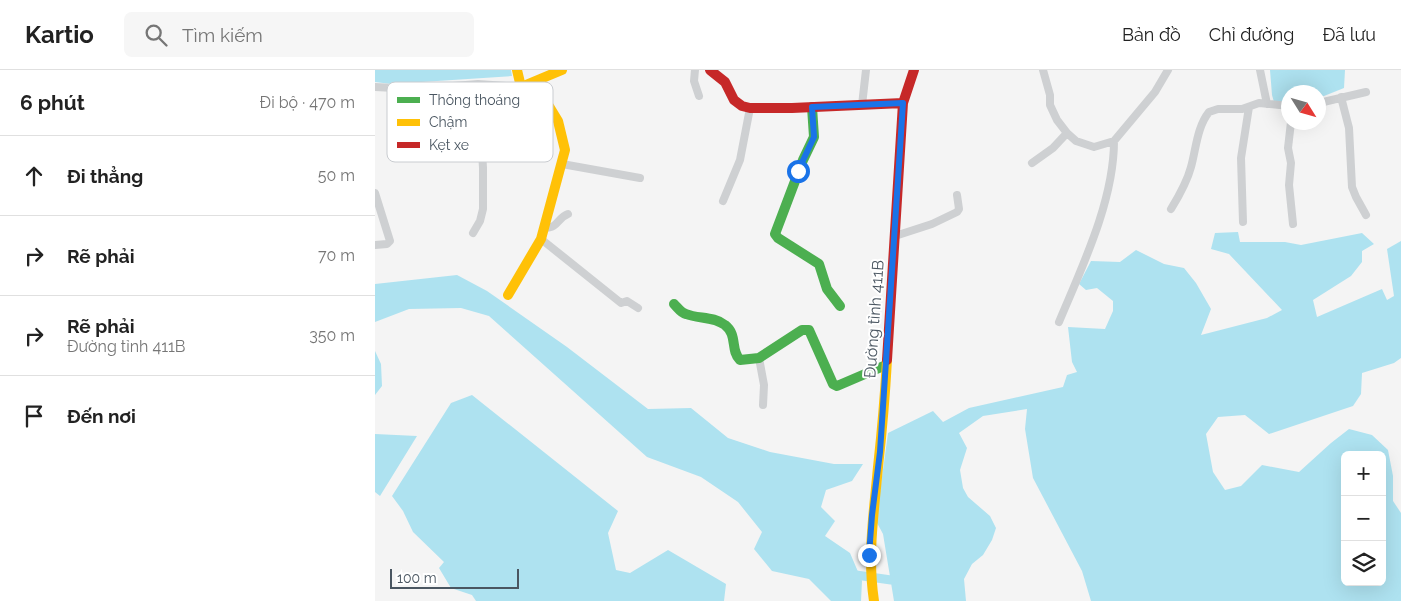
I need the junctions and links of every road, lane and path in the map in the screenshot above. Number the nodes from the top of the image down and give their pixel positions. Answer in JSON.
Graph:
{"nodes":[{"id":1,"x":562,"y":70,"type":"edge"},
{"id":2,"x":695,"y":70,"type":"edge"},
{"id":3,"x":710,"y":70,"type":"edge"},
{"id":4,"x":866,"y":70,"type":"edge"},
{"id":5,"x":914,"y":70,"type":"edge"},
{"id":6,"x":1043,"y":70,"type":"edge"},
{"id":7,"x":1168,"y":70,"type":"edge"},
{"id":8,"x":1260,"y":70,"type":"edge"},
{"id":9,"x":533,"y":82,"type":"edge"},
{"id":10,"x":1366,"y":92,"type":"dead end"},
{"id":11,"x":699,"y":96,"type":"dead end"},
{"id":12,"x":1341,"y":97,"type":"junction"},
{"id":13,"x":1326,"y":101,"type":"edge"},
{"id":14,"x":903,"y":103,"type":"junction"},
{"id":15,"x":1267,"y":104,"type":"junction"},
{"id":16,"x":862,"y":105,"type":"junction"},
{"id":17,"x":1281,"y":105,"type":"edge"},
{"id":18,"x":812,"y":107,"type":"junction"},
{"id":19,"x":1249,"y":107,"type":"junction"},
{"id":20,"x":749,"y":108,"type":"junction"},
{"id":21,"x":553,"y":113,"type":"edge"},
{"id":22,"x":1290,"y":130,"type":"edge"},
{"id":23,"x":1067,"y":133,"type":"junction"},
{"id":24,"x":1115,"y":141,"type":"junction"},
{"id":25,"x":483,"y":162,"type":"edge"},
{"id":26,"x":1032,"y":163,"type":"dead end"},
{"id":27,"x":562,"y":164,"type":"junction"},
{"id":28,"x":640,"y":178,"type":"dead end"},
{"id":29,"x":375,"y":193,"type":"edge"},
{"id":30,"x":957,"y":196,"type":"dead end"},
{"id":31,"x":723,"y":201,"type":"dead end"},
{"id":32,"x":1171,"y":209,"type":"dead end"},
{"id":33,"x":568,"y":214,"type":"dead end"},
{"id":34,"x":1367,"y":215,"type":"dead end"},
{"id":35,"x":1243,"y":222,"type":"dead end"},
{"id":36,"x":1293,"y":224,"type":"dead end"},
{"id":37,"x":473,"y":233,"type":"dead end"},
{"id":38,"x":542,"y":234,"type":"junction"},
{"id":39,"x":895,"y":236,"type":"junction"},
{"id":40,"x":375,"y":245,"type":"edge"},
{"id":41,"x":508,"y":295,"type":"dead end"},
{"id":42,"x":674,"y":304,"type":"dead end"},
{"id":43,"x":841,"y":306,"type":"dead end"},
{"id":44,"x":638,"y":308,"type":"dead end"},
{"id":45,"x":1059,"y":322,"type":"dead end"},
{"id":46,"x":759,"y":358,"type":"junction"},
{"id":47,"x":886,"y":365,"type":"junction"},
{"id":48,"x":763,"y":405,"type":"dead end"},
{"id":49,"x":873,"y":598,"type":"edge"}],
"edges":[{"from":1,"to":9,"type":"street"},
{"from":2,"to":11,"type":"street"},
{"from":3,"to":20,"type":"street"},
{"from":4,"to":16,"type":"street"},
{"from":5,"to":14,"type":"street","name":"Đường tỉnh 411B"},
{"from":6,"to":23,"type":"street"},
{"from":7,"to":24,"type":"street"},
{"from":8,"to":15,"type":"street"},
{"from":10,"to":12,"type":"street"},
{"from":12,"to":13,"type":"street"},
{"from":12,"to":34,"type":"street"},
{"from":14,"to":16,"type":"street"},
{"from":14,"to":39,"type":"street","name":"Đường tỉnh 411B"},
{"from":15,"to":17,"type":"street"},
{"from":15,"to":19,"type":"street"},
{"from":16,"to":18,"type":"street"},
{"from":18,"to":20,"type":"street"},
{"from":18,"to":43,"type":"street"},
{"from":19,"to":32,"type":"street"},
{"from":19,"to":35,"type":"street"},
{"from":20,"to":31,"type":"street"},
{"from":21,"to":27,"type":"street"},
{"from":22,"to":36,"type":"street"},
{"from":23,"to":24,"type":"street"},
{"from":23,"to":26,"type":"street"},
{"from":24,"to":45,"type":"street"},
{"from":25,"to":37,"type":"street"},
{"from":27,"to":28,"type":"street"},
{"from":27,"to":38,"type":"street"},
{"from":29,"to":40,"type":"street"},
{"from":30,"to":39,"type":"street"},
{"from":33,"to":38,"type":"street"},
{"from":38,"to":41,"type":"street"},
{"from":38,"to":44,"type":"street"},
{"from":39,"to":47,"type":"street","name":"Đường tỉnh 411B"},
{"from":42,"to":46,"type":"street"},
{"from":46,"to":47,"type":"street"},
{"from":46,"to":48,"type":"street"},
{"from":47,"to":49,"type":"street","name":"Đường tỉnh 411B"}]}
